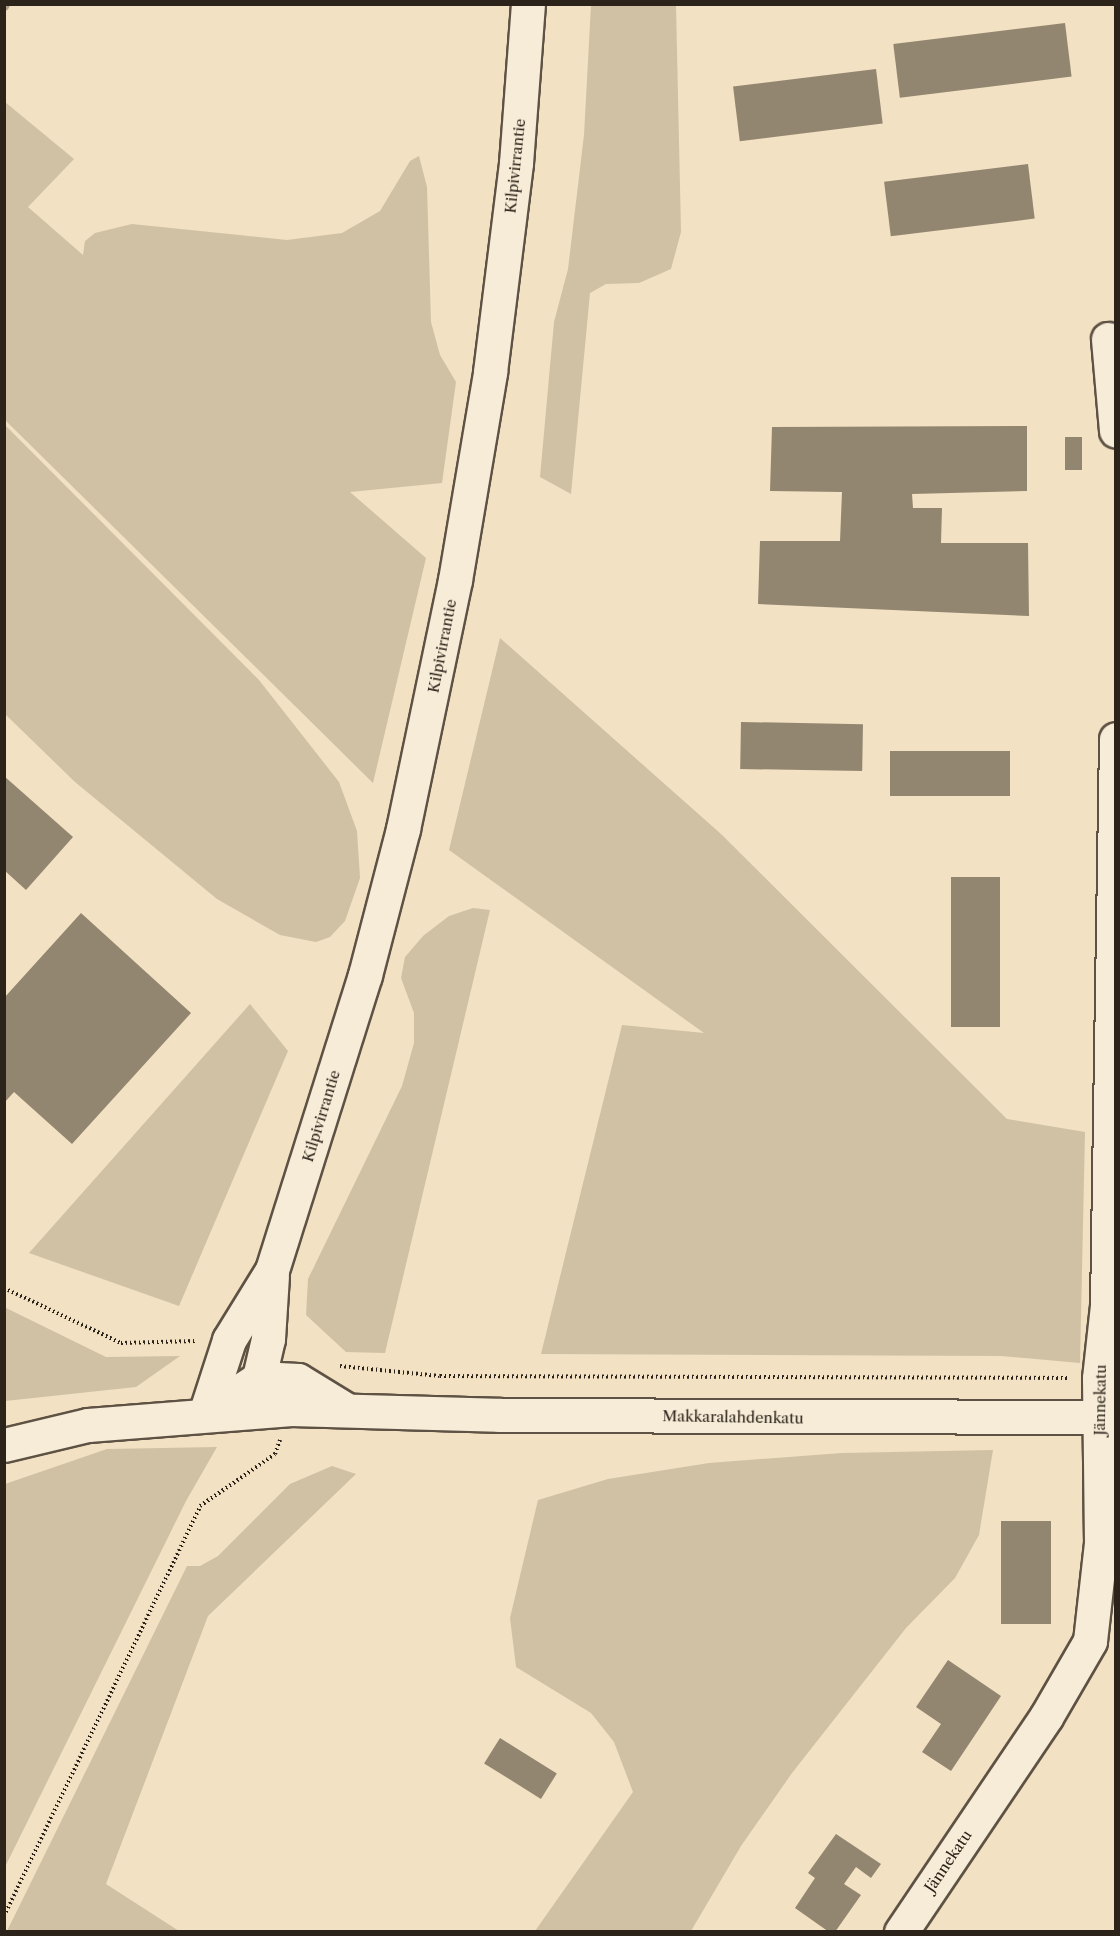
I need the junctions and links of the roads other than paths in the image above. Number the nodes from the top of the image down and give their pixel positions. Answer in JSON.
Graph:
{"nodes":[{"id":1,"x":528,"y":4,"type":"edge"},
{"id":2,"x":1108,"y":339,"type":"dead end"},
{"id":3,"x":1116,"y":431,"type":"edge"},
{"id":4,"x":1116,"y":739,"type":"edge"},
{"id":5,"x":272,"y":1270,"type":"junction"},
{"id":6,"x":259,"y":1378,"type":"junction"},
{"id":7,"x":252,"y":1410,"type":"junction"},
{"id":8,"x":351,"y":1413,"type":"junction"},
{"id":9,"x":205,"y":1414,"type":"junction"},
{"id":10,"x":1107,"y":1417,"type":"edge"},
{"id":11,"x":4,"y":1445,"type":"edge"},
{"id":12,"x":901,"y":1932,"type":"edge"}],
"edges":[{"from":1,"to":5,"type":"street","name":"Kilpivirrantie"},
{"from":2,"to":3,"type":"street"},
{"from":4,"to":10,"type":"street","name":"Jännekatu"},
{"from":5,"to":6,"type":"street","name":"Kilpivirrantie"},
{"from":5,"to":9,"type":"street","name":"Kilpivirrantie"},
{"from":6,"to":7,"type":"street","name":"Kilpivirrantie"},
{"from":6,"to":8,"type":"street"},
{"from":6,"to":9,"type":"street"},
{"from":7,"to":8,"type":"street","name":"Makkaralahdenkatu"},
{"from":7,"to":9,"type":"street"},
{"from":8,"to":10,"type":"street","name":"Makkaralahdenkatu"},
{"from":9,"to":11,"type":"street"},
{"from":10,"to":12,"type":"street","name":"Jännekatu"}]}
